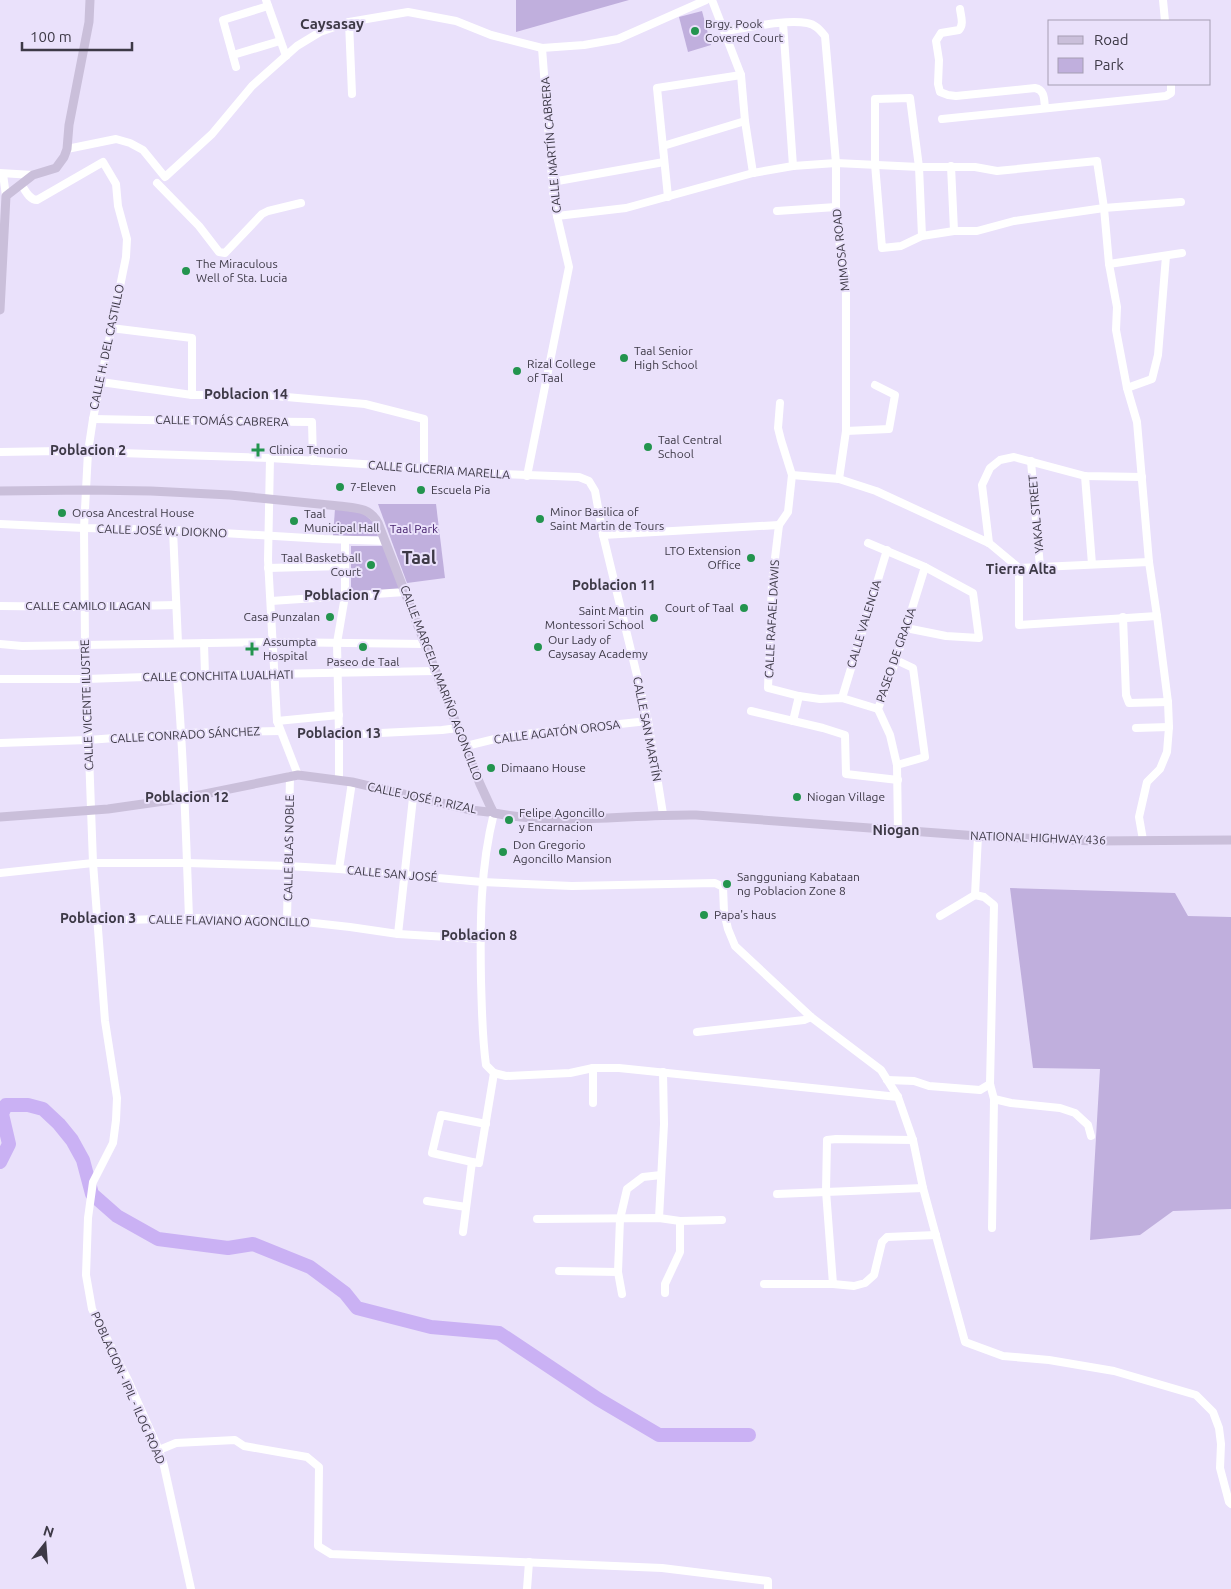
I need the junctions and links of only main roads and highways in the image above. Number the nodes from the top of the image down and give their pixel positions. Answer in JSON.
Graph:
{"nodes":[{"id":1,"x":90,"y":0,"type":"edge"},
{"id":2,"x":0,"y":310,"type":"edge"},
{"id":3,"x":0,"y":491,"type":"edge"},
{"id":4,"x":493,"y":811,"type":"junction"},
{"id":5,"x":0,"y":817,"type":"edge"},
{"id":6,"x":845,"y":827,"type":"joint"},
{"id":7,"x":1231,"y":840,"type":"edge"}],
"edges":[{"from":1,"to":2,"type":"main road"},
{"from":3,"to":4,"type":"main road","name":"CALLE MARCELA MARIÑO AGONCILLO"},
{"from":4,"to":5,"type":"main road","name":"CALLE JOSÉ P. RIZAL"},
{"from":4,"to":6,"type":"main road","name":"CALLE JOSÉ P. RIZAL"},
{"from":6,"to":7,"type":"main road","name":"NATIONAL HIGHWAY 436"}]}
